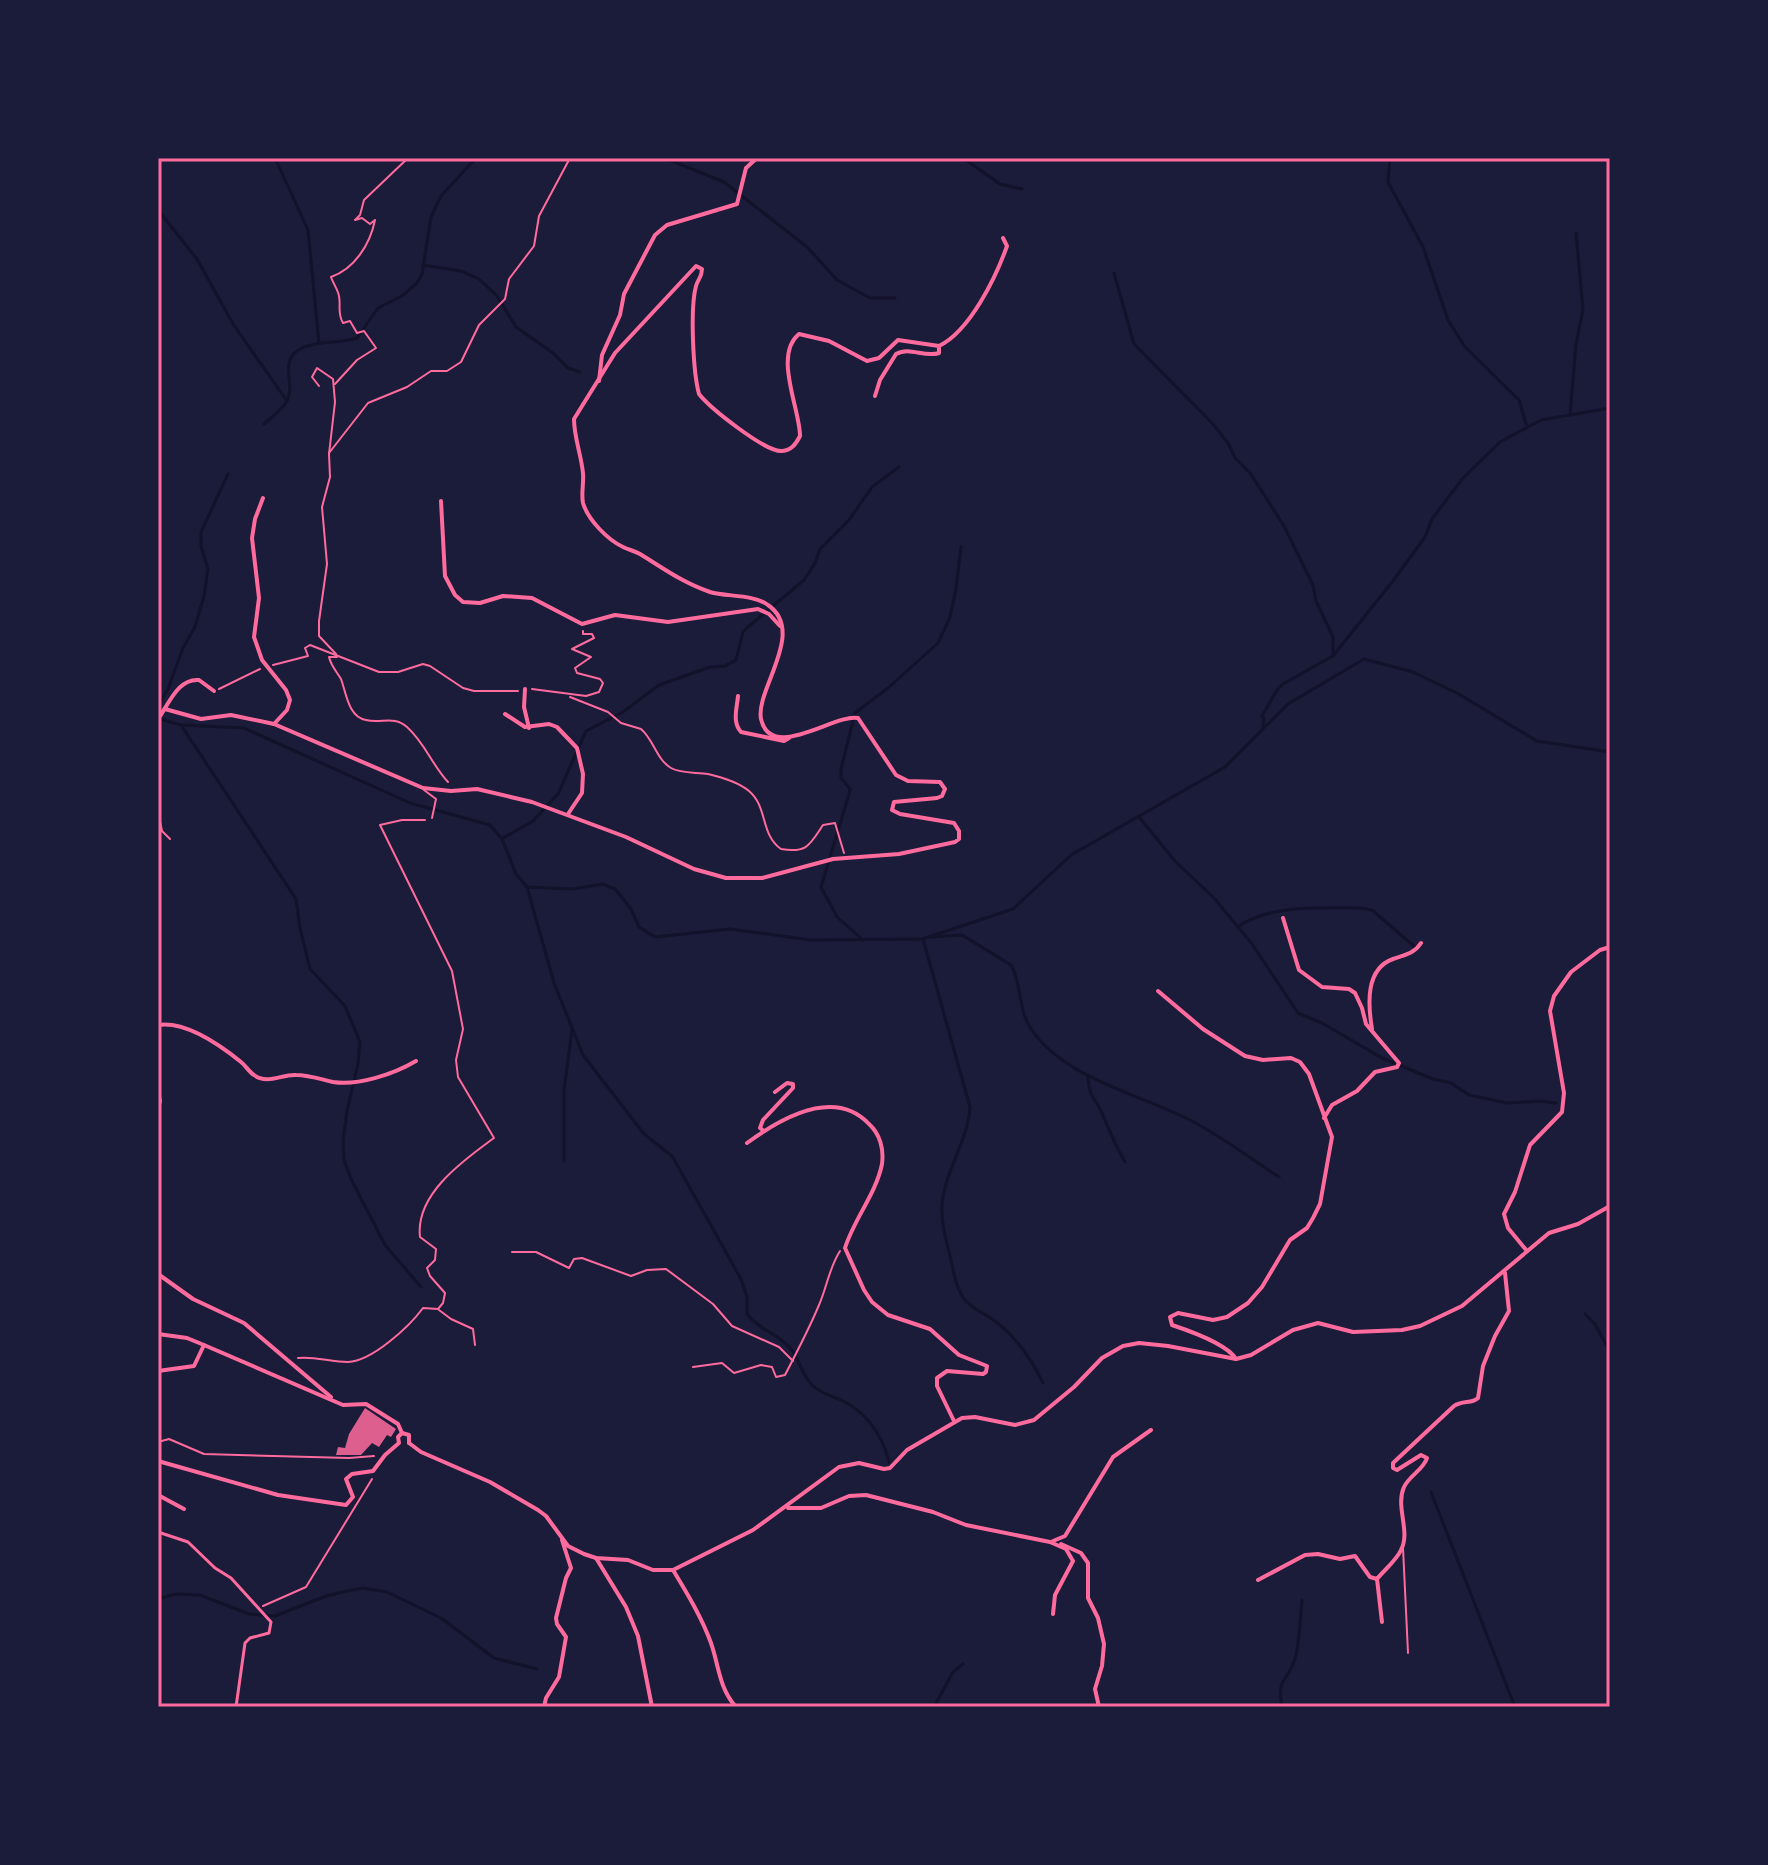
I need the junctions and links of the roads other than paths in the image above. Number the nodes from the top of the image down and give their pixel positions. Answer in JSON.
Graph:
{"nodes":[{"id":1,"x":757,"y":158,"type":"edge"},
{"id":2,"x":1003,"y":238,"type":"dead end"},
{"id":3,"x":939,"y":346,"type":"junction"},
{"id":4,"x":599,"y":383,"type":"junction"},
{"id":5,"x":875,"y":396,"type":"dead end"},
{"id":6,"x":263,"y":498,"type":"dead end"},
{"id":7,"x":441,"y":501,"type":"dead end"},
{"id":8,"x":781,"y":628,"type":"junction"},
{"id":9,"x":525,"y":689,"type":"road end"},
{"id":10,"x":214,"y":691,"type":"road end"},
{"id":11,"x":738,"y":696,"type":"dead end"},
{"id":12,"x":165,"y":709,"type":"junction"},
{"id":13,"x":505,"y":714,"type":"dead end"},
{"id":14,"x":158,"y":719,"type":"edge"},
{"id":15,"x":274,"y":724,"type":"junction"},
{"id":16,"x":529,"y":728,"type":"junction"},
{"id":17,"x":789,"y":738,"type":"junction"},
{"id":18,"x":423,"y":788,"type":"junction"},
{"id":19,"x":158,"y":812,"type":"edge"},
{"id":20,"x":568,"y":814,"type":"junction"},
{"id":21,"x":431,"y":819,"type":"road end"},
{"id":22,"x":170,"y":839,"type":"dead end"},
{"id":23,"x":1283,"y":918,"type":"dead end"},
{"id":24,"x":1421,"y":943,"type":"dead end"},
{"id":25,"x":1610,"y":947,"type":"edge"},
{"id":26,"x":1158,"y":991,"type":"dead end"},
{"id":27,"x":158,"y":1025,"type":"edge"},
{"id":28,"x":1372,"y":1030,"type":"junction"},
{"id":29,"x":416,"y":1061,"type":"dead end"},
{"id":30,"x":158,"y":1092,"type":"edge"},
{"id":31,"x":775,"y":1092,"type":"dead end"},
{"id":32,"x":158,"y":1108,"type":"edge"},
{"id":33,"x":1324,"y":1118,"type":"junction"},
{"id":34,"x":764,"y":1131,"type":"junction"},
{"id":35,"x":747,"y":1143,"type":"dead end"},
{"id":36,"x":1610,"y":1206,"type":"edge"},
{"id":37,"x":1527,"y":1251,"type":"junction"},
{"id":38,"x":1505,"y":1272,"type":"junction"},
{"id":39,"x":158,"y":1274,"type":"edge"},
{"id":40,"x":158,"y":1334,"type":"edge"},
{"id":41,"x":204,"y":1345,"type":"junction"},
{"id":42,"x":1236,"y":1359,"type":"junction"},
{"id":43,"x":158,"y":1371,"type":"edge"},
{"id":44,"x":333,"y":1399,"type":"junction"},
{"id":45,"x":954,"y":1421,"type":"junction"},
{"id":46,"x":1151,"y":1430,"type":"dead end"},
{"id":47,"x":402,"y":1433,"type":"junction"},
{"id":48,"x":399,"y":1443,"type":"junction"},
{"id":49,"x":409,"y":1443,"type":"junction"},
{"id":50,"x":158,"y":1461,"type":"edge"},
{"id":51,"x":158,"y":1495,"type":"edge"},
{"id":52,"x":785,"y":1508,"type":"junction"},
{"id":53,"x":184,"y":1509,"type":"dead end"},
{"id":54,"x":158,"y":1532,"type":"edge"},
{"id":55,"x":562,"y":1538,"type":"junction"},
{"id":56,"x":1050,"y":1542,"type":"junction"},
{"id":57,"x":1403,"y":1547,"type":"junction"},
{"id":58,"x":596,"y":1558,"type":"junction"},
{"id":59,"x":673,"y":1570,"type":"junction"},
{"id":60,"x":1377,"y":1579,"type":"junction"},
{"id":61,"x":1258,"y":1580,"type":"dead end"},
{"id":62,"x":1053,"y":1614,"type":"dead end"},
{"id":63,"x":1382,"y":1622,"type":"dead end"},
{"id":64,"x":1408,"y":1653,"type":"dead end"},
{"id":65,"x":236,"y":1707,"type":"edge"},
{"id":66,"x":544,"y":1707,"type":"edge"},
{"id":67,"x":652,"y":1707,"type":"edge"},
{"id":68,"x":736,"y":1707,"type":"edge"},
{"id":69,"x":1099,"y":1707,"type":"edge"}],
"edges":[{"from":1,"to":4,"type":"street"},
{"from":2,"to":3,"type":"street"},
{"from":3,"to":4,"type":"street"},
{"from":3,"to":5,"type":"street"},
{"from":4,"to":8,"type":"street"},
{"from":6,"to":15,"type":"street"},
{"from":7,"to":8,"type":"street"},
{"from":8,"to":17,"type":"street"},
{"from":9,"to":16,"type":"street"},
{"from":10,"to":12,"type":"street"},
{"from":11,"to":17,"type":"street"},
{"from":12,"to":14,"type":"street"},
{"from":12,"to":15,"type":"street"},
{"from":13,"to":16,"type":"street"},
{"from":15,"to":18,"type":"street"},
{"from":16,"to":20,"type":"street"},
{"from":17,"to":20,"type":"street"},
{"from":18,"to":20,"type":"street"},
{"from":18,"to":21,"type":"lane"},
{"from":19,"to":22,"type":"lane"},
{"from":23,"to":28,"type":"street"},
{"from":24,"to":28,"type":"street"},
{"from":25,"to":37,"type":"street"},
{"from":26,"to":33,"type":"street"},
{"from":27,"to":29,"type":"street"},
{"from":28,"to":33,"type":"street"},
{"from":30,"to":32,"type":"street"},
{"from":31,"to":34,"type":"street"},
{"from":33,"to":42,"type":"street"},
{"from":34,"to":35,"type":"street"},
{"from":34,"to":45,"type":"street"},
{"from":36,"to":37,"type":"street"},
{"from":37,"to":38,"type":"street"},
{"from":38,"to":42,"type":"street"},
{"from":38,"to":57,"type":"street"},
{"from":39,"to":44,"type":"street"},
{"from":40,"to":41,"type":"street"},
{"from":41,"to":43,"type":"street"},
{"from":41,"to":44,"type":"street"},
{"from":42,"to":45,"type":"street"},
{"from":44,"to":47,"type":"street"},
{"from":45,"to":52,"type":"street"},
{"from":46,"to":56,"type":"street"},
{"from":47,"to":48,"type":"street"},
{"from":47,"to":49,"type":"street"},
{"from":48,"to":49,"type":"street"},
{"from":48,"to":50,"type":"street"},
{"from":49,"to":55,"type":"street"},
{"from":51,"to":53,"type":"street"},
{"from":52,"to":56,"type":"street"},
{"from":52,"to":59,"type":"street"},
{"from":54,"to":65,"type":"street"},
{"from":55,"to":58,"type":"street"},
{"from":55,"to":66,"type":"street"},
{"from":56,"to":62,"type":"street"},
{"from":56,"to":69,"type":"street"},
{"from":57,"to":60,"type":"street"},
{"from":57,"to":64,"type":"lane"},
{"from":58,"to":59,"type":"street"},
{"from":58,"to":67,"type":"street"},
{"from":59,"to":68,"type":"street"},
{"from":60,"to":61,"type":"street"},
{"from":60,"to":63,"type":"street"}]}
